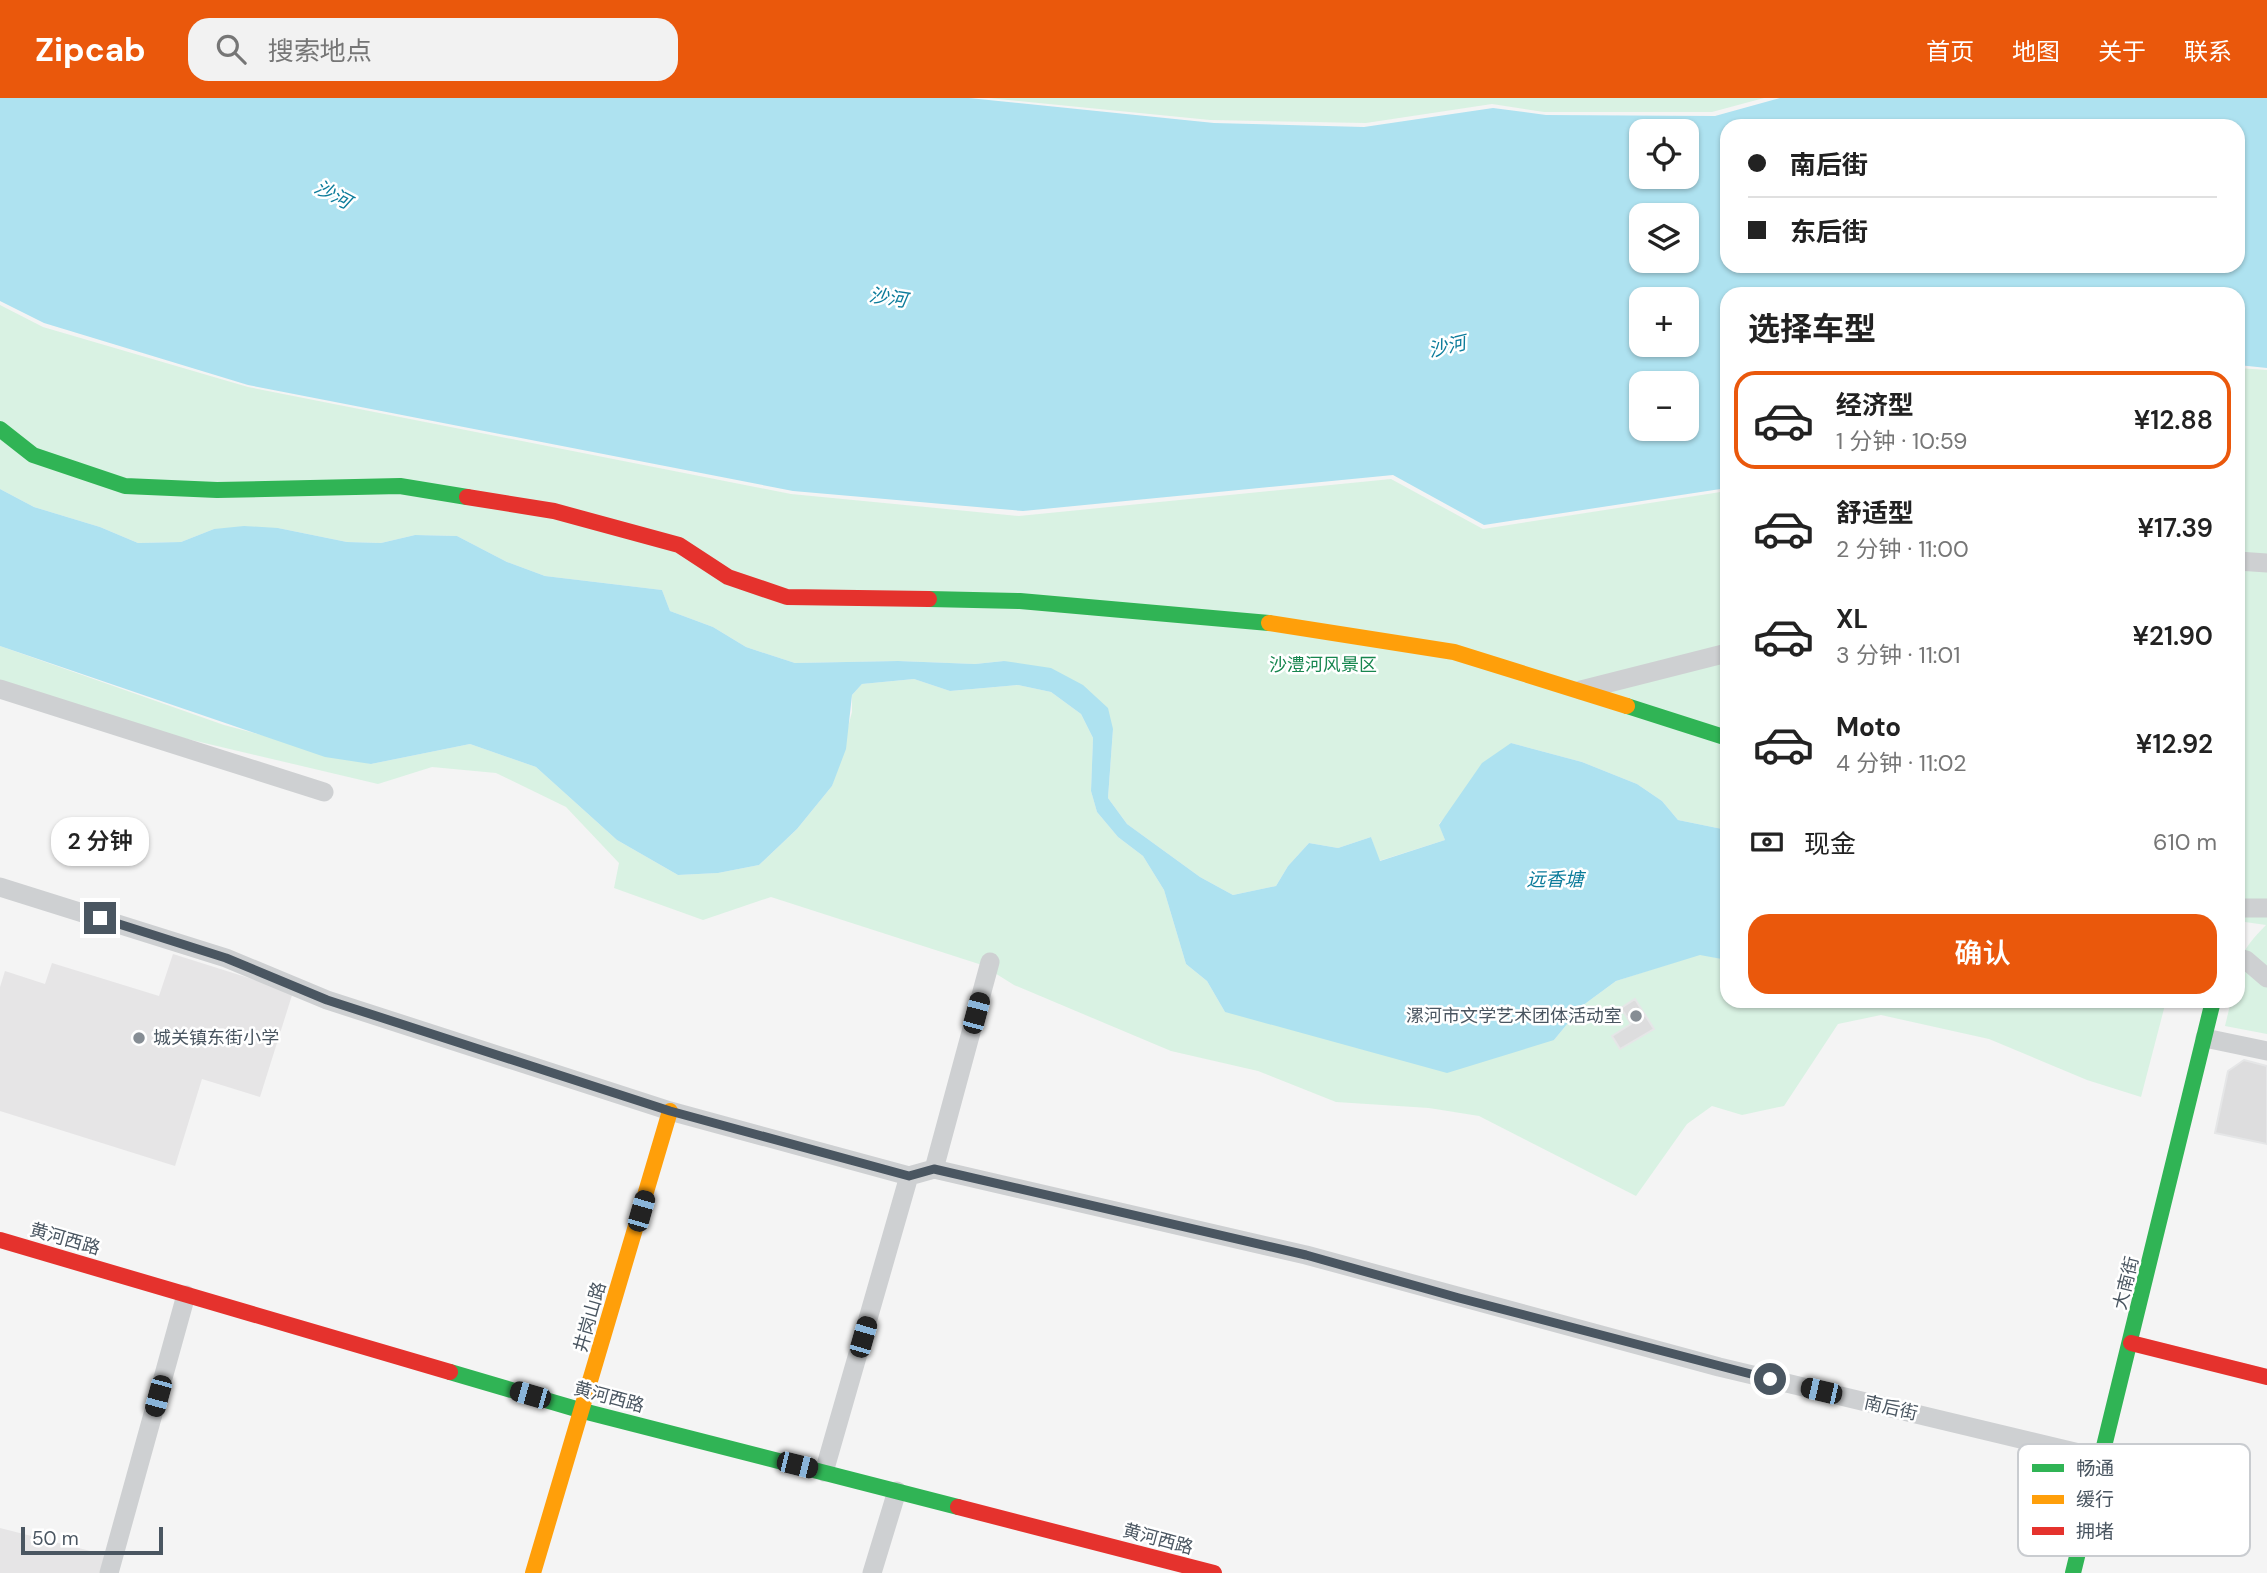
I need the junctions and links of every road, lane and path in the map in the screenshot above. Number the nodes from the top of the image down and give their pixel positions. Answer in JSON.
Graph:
{"nodes":[{"id":1,"x":0,"y":429,"type":"edge"},
{"id":2,"x":2245,"y":561,"type":"edge"},
{"id":3,"x":2267,"y":563,"type":"edge"},
{"id":4,"x":1720,"y":655,"type":"edge"},
{"id":5,"x":0,"y":689,"type":"edge"},
{"id":6,"x":1581,"y":690,"type":"junction"},
{"id":7,"x":1720,"y":736,"type":"edge"},
{"id":8,"x":324,"y":792,"type":"dead end"},
{"id":9,"x":0,"y":887,"type":"edge"},
{"id":10,"x":2245,"y":908,"type":"edge"},
{"id":11,"x":2267,"y":908,"type":"edge"},
{"id":12,"x":2245,"y":960,"type":"edge"},
{"id":13,"x":989,"y":962,"type":"dead end"},
{"id":14,"x":2267,"y":978,"type":"edge"},
{"id":15,"x":2211,"y":1008,"type":"edge"},
{"id":16,"x":2205,"y":1038,"type":"junction"},
{"id":17,"x":2267,"y":1051,"type":"edge"},
{"id":18,"x":670,"y":1111,"type":"junction"},
{"id":19,"x":934,"y":1169,"type":"junction"},
{"id":20,"x":909,"y":1176,"type":"junction"},
{"id":21,"x":0,"y":1240,"type":"edge"},
{"id":22,"x":186,"y":1295,"type":"junction"},
{"id":23,"x":2131,"y":1343,"type":"junction"},
{"id":24,"x":2267,"y":1377,"type":"edge"},
{"id":25,"x":583,"y":1411,"type":"junction"},
{"id":26,"x":2042,"y":1444,"type":"edge"},
{"id":27,"x":2105,"y":1444,"type":"edge"},
{"id":28,"x":824,"y":1472,"type":"junction"},
{"id":29,"x":897,"y":1491,"type":"junction"},
{"id":30,"x":109,"y":1573,"type":"edge"},
{"id":31,"x":533,"y":1573,"type":"edge"},
{"id":32,"x":872,"y":1573,"type":"edge"},
{"id":33,"x":1214,"y":1573,"type":"edge"}],
"edges":[{"from":1,"to":6,"type":"street"},
{"from":2,"to":3,"type":"street"},
{"from":4,"to":6,"type":"street"},
{"from":5,"to":8,"type":"street"},
{"from":6,"to":7,"type":"street"},
{"from":9,"to":18,"type":"street"},
{"from":10,"to":11,"type":"street"},
{"from":12,"to":14,"type":"street"},
{"from":13,"to":19,"type":"street"},
{"from":15,"to":16,"type":"street","name":"大南街"},
{"from":16,"to":17,"type":"street"},
{"from":16,"to":23,"type":"street","name":"大南街"},
{"from":18,"to":20,"type":"street"},
{"from":18,"to":25,"type":"street","name":"井岗山路"},
{"from":19,"to":20,"type":"street","name":"南后街"},
{"from":19,"to":26,"type":"street","name":"南后街"},
{"from":20,"to":28,"type":"street"},
{"from":21,"to":22,"type":"street","name":"黄河西路"},
{"from":22,"to":25,"type":"street","name":"黄河西路"},
{"from":22,"to":30,"type":"street"},
{"from":23,"to":24,"type":"street"},
{"from":23,"to":27,"type":"street","name":"大南街"},
{"from":25,"to":28,"type":"street","name":"黄河西路"},
{"from":25,"to":31,"type":"street","name":"井岗山路"},
{"from":28,"to":29,"type":"street","name":"黄河西路"},
{"from":29,"to":32,"type":"street"},
{"from":29,"to":33,"type":"street","name":"黄河西路"}]}
